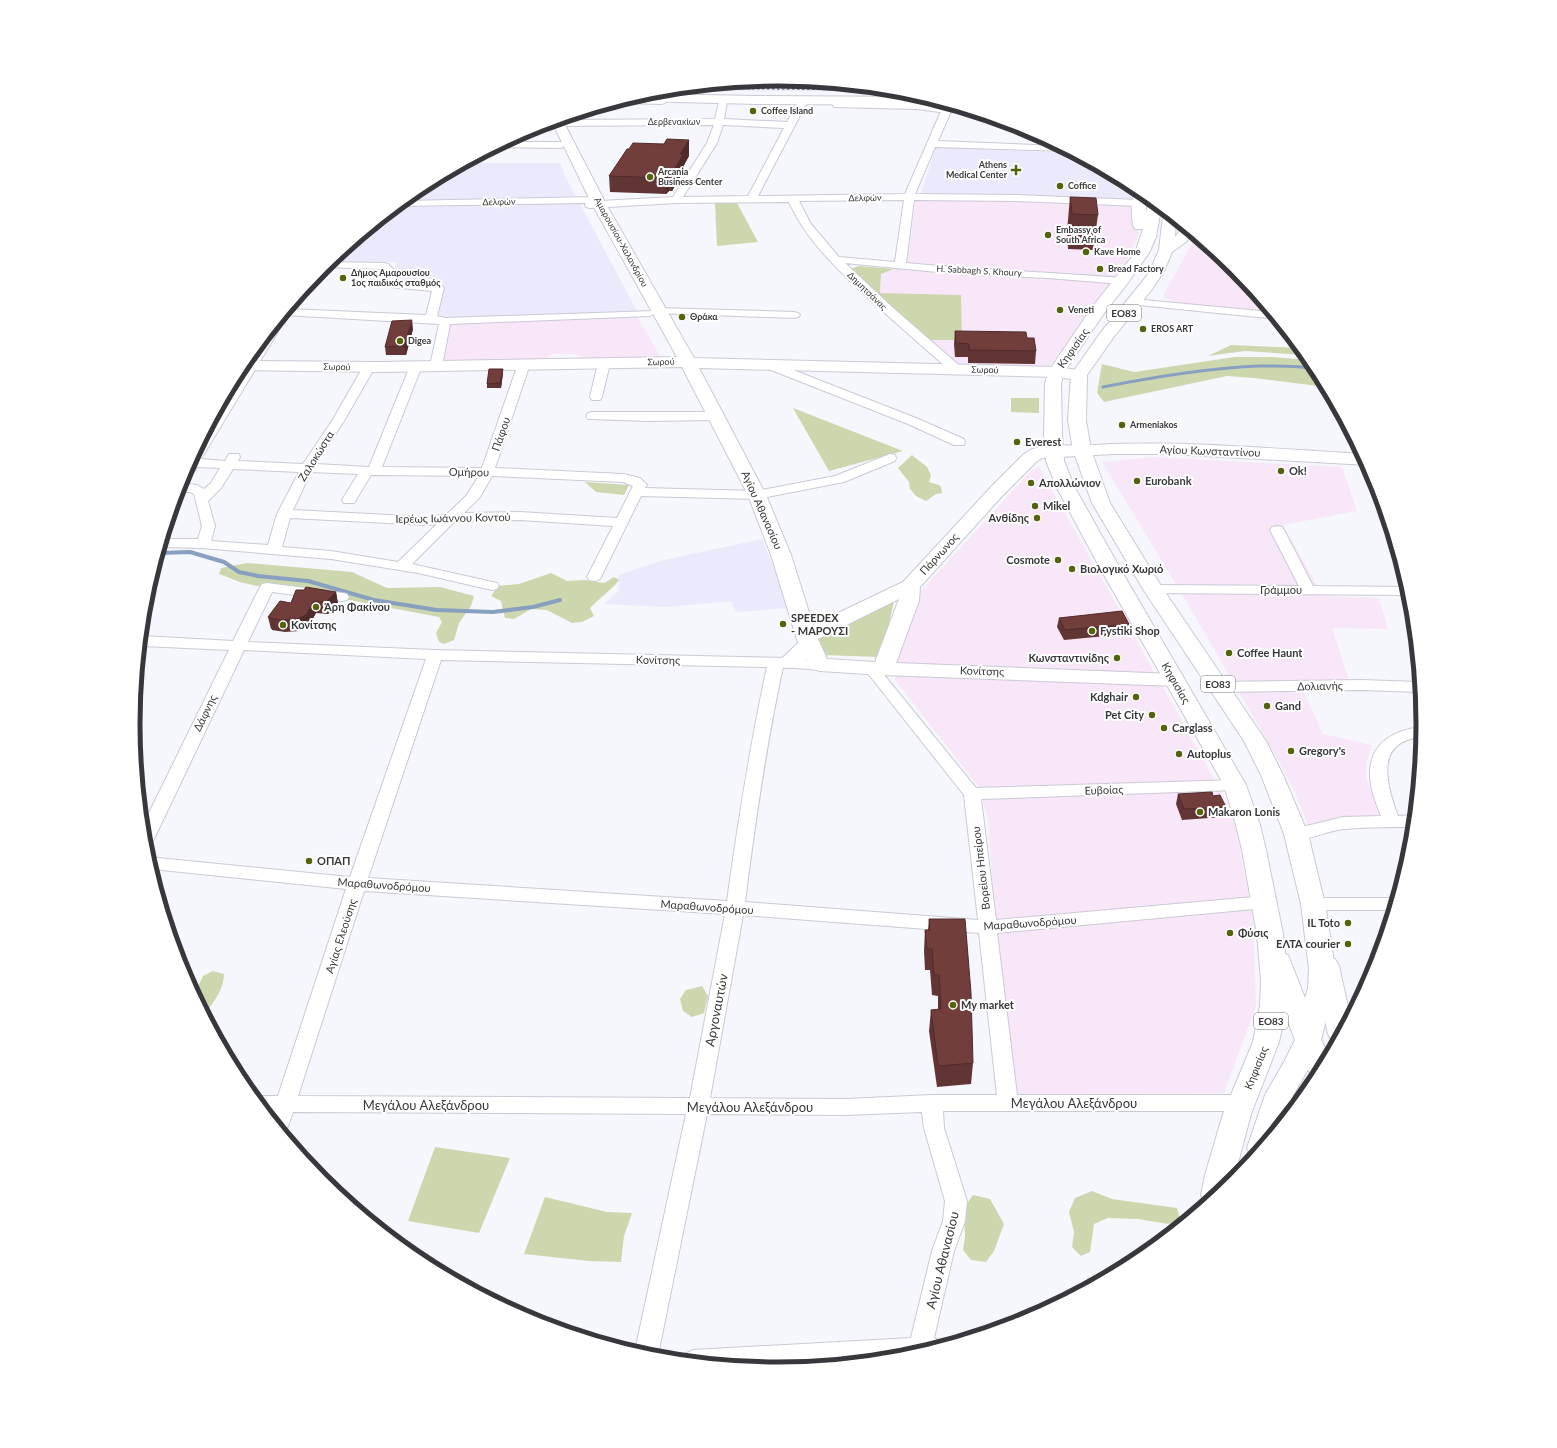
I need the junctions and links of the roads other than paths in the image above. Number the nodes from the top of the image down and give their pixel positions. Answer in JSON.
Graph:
{"nodes":[{"id":1,"x":682,"y":93,"type":"edge"},
{"id":2,"x":884,"y":95,"type":"edge"},
{"id":3,"x":656,"y":98,"type":"edge"},
{"id":4,"x":647,"y":100,"type":"edge"},
{"id":5,"x":915,"y":101,"type":"edge"},
{"id":6,"x":723,"y":102,"type":"junction"},
{"id":7,"x":801,"y":104,"type":"junction"},
{"id":8,"x":937,"y":106,"type":"edge"},
{"id":9,"x":948,"y":109,"type":"edge"},
{"id":10,"x":568,"y":122,"type":"edge"},
{"id":11,"x":719,"y":122,"type":"junction"},
{"id":12,"x":790,"y":125,"type":"junction"},
{"id":13,"x":556,"y":126,"type":"edge"},
{"id":14,"x":557,"y":126,"type":"edge"},
{"id":15,"x":932,"y":144,"type":"junction"},
{"id":16,"x":512,"y":145,"type":"edge"},
{"id":17,"x":561,"y":145,"type":"junction"},
{"id":18,"x":1053,"y":149,"type":"edge"},
{"id":19,"x":909,"y":197,"type":"junction"},
{"id":20,"x":1137,"y":197,"type":"edge"},
{"id":21,"x":751,"y":199,"type":"junction"},
{"id":22,"x":793,"y":199,"type":"junction"},
{"id":23,"x":1140,"y":199,"type":"edge"},
{"id":24,"x":676,"y":200,"type":"junction"},
{"id":25,"x":594,"y":202,"type":"junction"},
{"id":26,"x":410,"y":204,"type":"edge"},
{"id":27,"x":1154,"y":209,"type":"edge"},
{"id":28,"x":1169,"y":220,"type":"edge"},
{"id":29,"x":1185,"y":233,"type":"edge"},
{"id":30,"x":1145,"y":246,"type":"junction"},
{"id":31,"x":1166,"y":250,"type":"junction"},
{"id":32,"x":837,"y":261,"type":"junction"},
{"id":33,"x":335,"y":265,"type":"edge"},
{"id":34,"x":900,"y":266,"type":"junction"},
{"id":35,"x":1122,"y":281,"type":"junction"},
{"id":36,"x":1148,"y":285,"type":"junction"},
{"id":37,"x":1133,"y":302,"type":"junction"},
{"id":38,"x":1173,"y":306,"type":"junction"},
{"id":39,"x":291,"y":312,"type":"edge"},
{"id":40,"x":655,"y":312,"type":"junction"},
{"id":41,"x":794,"y":315,"type":"dead end"},
{"id":42,"x":1268,"y":315,"type":"edge"},
{"id":43,"x":431,"y":319,"type":"junction"},
{"id":44,"x":445,"y":321,"type":"junction"},
{"id":45,"x":686,"y":362,"type":"junction"},
{"id":46,"x":604,"y":363,"type":"junction"},
{"id":47,"x":524,"y":364,"type":"junction"},
{"id":48,"x":251,"y":366,"type":"edge"},
{"id":49,"x":416,"y":366,"type":"junction"},
{"id":50,"x":436,"y":366,"type":"junction"},
{"id":51,"x":369,"y":367,"type":"junction"},
{"id":52,"x":957,"y":370,"type":"junction"},
{"id":53,"x":809,"y":372,"type":"junction"},
{"id":54,"x":1056,"y":372,"type":"junction"},
{"id":55,"x":1079,"y":375,"type":"junction"},
{"id":56,"x":596,"y":397,"type":"dead end"},
{"id":57,"x":592,"y":416,"type":"dead end"},
{"id":58,"x":715,"y":416,"type":"junction"},
{"id":59,"x":959,"y":442,"type":"dead end"},
{"id":60,"x":1082,"y":450,"type":"junction"},
{"id":61,"x":1054,"y":451,"type":"junction"},
{"id":62,"x":199,"y":458,"type":"edge"},
{"id":63,"x":890,"y":458,"type":"dead end"},
{"id":64,"x":232,"y":460,"type":"junction"},
{"id":65,"x":1359,"y":460,"type":"edge"},
{"id":66,"x":309,"y":463,"type":"junction"},
{"id":67,"x":373,"y":468,"type":"junction"},
{"id":68,"x":488,"y":472,"type":"junction"},
{"id":69,"x":186,"y":488,"type":"edge"},
{"id":70,"x":638,"y":492,"type":"junction"},
{"id":71,"x":757,"y":495,"type":"junction"},
{"id":72,"x":202,"y":499,"type":"junction"},
{"id":73,"x":349,"y":500,"type":"dead end"},
{"id":74,"x":284,"y":514,"type":"junction"},
{"id":75,"x":451,"y":517,"type":"junction"},
{"id":76,"x":620,"y":522,"type":"junction"},
{"id":77,"x":1277,"y":530,"type":"dead end"},
{"id":78,"x":167,"y":543,"type":"edge"},
{"id":79,"x":202,"y":544,"type":"junction"},
{"id":80,"x":274,"y":549,"type":"junction"},
{"id":81,"x":402,"y":566,"type":"junction"},
{"id":82,"x":594,"y":577,"type":"dead end"},
{"id":83,"x":492,"y":586,"type":"dead end"},
{"id":84,"x":910,"y":586,"type":"junction"},
{"id":85,"x":1153,"y":589,"type":"junction"},
{"id":86,"x":1308,"y":590,"type":"junction"},
{"id":87,"x":1402,"y":591,"type":"edge"},
{"id":88,"x":342,"y":597,"type":"dead end"},
{"id":89,"x":808,"y":640,"type":"junction"},
{"id":90,"x":146,"y":641,"type":"edge"},
{"id":91,"x":238,"y":646,"type":"junction"},
{"id":92,"x":435,"y":655,"type":"junction"},
{"id":93,"x":782,"y":663,"type":"junction"},
{"id":94,"x":820,"y":665,"type":"junction"},
{"id":95,"x":877,"y":668,"type":"junction"},
{"id":96,"x":1174,"y":680,"type":"junction"},
{"id":97,"x":1220,"y":687,"type":"junction"},
{"id":98,"x":1415,"y":687,"type":"edge"},
{"id":99,"x":1416,"y":733,"type":"edge"},
{"id":100,"x":1235,"y":785,"type":"junction"},
{"id":101,"x":972,"y":794,"type":"junction"},
{"id":102,"x":1409,"y":821,"type":"edge"},
{"id":103,"x":1392,"y":822,"type":"junction"},
{"id":104,"x":150,"y":829,"type":"edge"},
{"id":105,"x":1296,"y":834,"type":"junction"},
{"id":106,"x":156,"y":864,"type":"edge"},
{"id":107,"x":358,"y":884,"type":"junction"},
{"id":108,"x":1265,"y":902,"type":"junction"},
{"id":109,"x":1313,"y":904,"type":"junction"},
{"id":110,"x":1390,"y":904,"type":"edge"},
{"id":111,"x":736,"y":908,"type":"junction"},
{"id":112,"x":989,"y":927,"type":"junction"},
{"id":113,"x":1318,"y":933,"type":"junction"},
{"id":114,"x":1270,"y":934,"type":"junction"},
{"id":115,"x":1339,"y":1027,"type":"edge"},
{"id":116,"x":1308,"y":1040,"type":"junction"},
{"id":117,"x":1319,"y":1063,"type":"edge"},
{"id":118,"x":932,"y":1103,"type":"junction"},
{"id":119,"x":1008,"y":1103,"type":"junction"},
{"id":120,"x":1241,"y":1103,"type":"junction"},
{"id":121,"x":266,"y":1104,"type":"edge"},
{"id":122,"x":286,"y":1104,"type":"junction"},
{"id":123,"x":698,"y":1107,"type":"junction"},
{"id":124,"x":280,"y":1121,"type":"edge"},
{"id":125,"x":1264,"y":1136,"type":"edge"},
{"id":126,"x":1217,"y":1187,"type":"edge"},
{"id":127,"x":927,"y":1344,"type":"edge"},
{"id":128,"x":647,"y":1348,"type":"edge"},
{"id":129,"x":907,"y":1349,"type":"edge"},
{"id":130,"x":721,"y":1359,"type":"edge"}],
"edges":[{"from":1,"to":2,"type":"main road"},
{"from":3,"to":5,"type":"main road"},
{"from":4,"to":6,"type":"main road"},
{"from":6,"to":7,"type":"main road"},
{"from":6,"to":11,"type":"street"},
{"from":7,"to":8,"type":"main road"},
{"from":7,"to":12,"type":"street"},
{"from":9,"to":15,"type":"street"},
{"from":10,"to":11,"type":"street","name":"Δερβενακίων"},
{"from":11,"to":12,"type":"street","name":"Δερβενακίων"},
{"from":11,"to":24,"type":"street"},
{"from":12,"to":21,"type":"street"},
{"from":13,"to":17,"type":"main road","name":"Αμαρουσίου-Χαλανδρίου"},
{"from":14,"to":25,"type":"main road","name":"Αμαρουσίου-Χαλανδρίου"},
{"from":15,"to":18,"type":"street"},
{"from":15,"to":19,"type":"street"},
{"from":16,"to":17,"type":"street"},
{"from":17,"to":25,"type":"main road","name":"Αμαρουσίου-Χαλανδρίου"},
{"from":19,"to":20,"type":"street","name":"Δελφών"},
{"from":19,"to":22,"type":"street","name":"Δελφών"},
{"from":19,"to":34,"type":"street"},
{"from":21,"to":22,"type":"street","name":"Δελφών"},
{"from":21,"to":24,"type":"street","name":"Δελφών"},
{"from":22,"to":32,"type":"street","name":"Δημητσάνας"},
{"from":23,"to":30,"type":"main road"},
{"from":24,"to":25,"type":"street","name":"Δελφών"},
{"from":25,"to":26,"type":"street","name":"Δελφών"},
{"from":25,"to":40,"type":"main road","name":"Αμαρουσίου-Χαλανδρίου"},
{"from":27,"to":30,"type":"main road","name":"Κηφισίας","number":"ΕΟ83"},
{"from":28,"to":31,"type":"main road","name":"Κηφισίας","number":"ΕΟ83"},
{"from":29,"to":31,"type":"main road"},
{"from":30,"to":35,"type":"main road","name":"Κηφισίας","number":"ΕΟ83"},
{"from":31,"to":36,"type":"main road","name":"Κηφισίας","number":"ΕΟ83"},
{"from":32,"to":34,"type":"street","name":"H. Sabbagh S. Khoury"},
{"from":32,"to":52,"type":"street","name":"Δημητσάνας"},
{"from":33,"to":43,"type":"street"},
{"from":34,"to":35,"type":"street","name":"H. Sabbagh S. Khoury"},
{"from":35,"to":54,"type":"main road","name":"Κηφισίας","number":"ΕΟ83"},
{"from":36,"to":37,"type":"main road","name":"Κηφισίας","number":"ΕΟ83"},
{"from":36,"to":38,"type":"street"},
{"from":37,"to":38,"type":"street"},
{"from":37,"to":55,"type":"main road","name":"Κηφισίας","number":"ΕΟ83"},
{"from":38,"to":42,"type":"street"},
{"from":39,"to":43,"type":"street"},
{"from":40,"to":41,"type":"street"},
{"from":40,"to":44,"type":"street"},
{"from":40,"to":45,"type":"main road","name":"Αμαρουσίου-Χαλανδρίου"},
{"from":43,"to":44,"type":"street"},
{"from":44,"to":50,"type":"street"},
{"from":45,"to":46,"type":"main road","name":"Σωρού"},
{"from":45,"to":53,"type":"main road","name":"Σωρού"},
{"from":45,"to":58,"type":"main road","name":"Αγίου Αθανασίου"},
{"from":46,"to":47,"type":"main road","name":"Σωρού"},
{"from":46,"to":56,"type":"street"},
{"from":47,"to":50,"type":"main road","name":"Σωρού"},
{"from":47,"to":68,"type":"street","name":"Πάφου"},
{"from":48,"to":51,"type":"main road","name":"Σωρού"},
{"from":49,"to":50,"type":"main road","name":"Σωρού"},
{"from":49,"to":51,"type":"main road","name":"Σωρού"},
{"from":49,"to":67,"type":"street"},
{"from":51,"to":66,"type":"street","name":"Ζαλοκώστα"},
{"from":52,"to":53,"type":"main road","name":"Σωρού"},
{"from":52,"to":54,"type":"main road","name":"Σωρού"},
{"from":53,"to":59,"type":"street"},
{"from":54,"to":55,"type":"main road","name":"Σωρού"},
{"from":54,"to":61,"type":"main road","name":"Κηφισίας","number":"ΕΟ83"},
{"from":55,"to":60,"type":"main road","name":"Κηφισίας","number":"ΕΟ83"},
{"from":57,"to":58,"type":"street"},
{"from":58,"to":71,"type":"main road","name":"Αγίου Αθανασίου"},
{"from":60,"to":61,"type":"main road","name":"Αγίου Κωνσταντίνου"},
{"from":60,"to":65,"type":"main road","name":"Αγίου Κωνσταντίνου"},
{"from":60,"to":85,"type":"main road","name":"Κηφισίας","number":"ΕΟ83"},
{"from":61,"to":84,"type":"main road","name":"Πάρνωνος"},
{"from":61,"to":96,"type":"main road","name":"Κηφισίας","number":"ΕΟ83"},
{"from":62,"to":64,"type":"street","name":"Ομήρου"},
{"from":63,"to":71,"type":"street"},
{"from":64,"to":66,"type":"street","name":"Ομήρου"},
{"from":64,"to":72,"type":"street"},
{"from":66,"to":67,"type":"street","name":"Ομήρου"},
{"from":66,"to":74,"type":"street","name":"Ζαλοκώστα"},
{"from":67,"to":68,"type":"street","name":"Ομήρου"},
{"from":67,"to":73,"type":"street"},
{"from":68,"to":70,"type":"street","name":"Ομήρου"},
{"from":68,"to":75,"type":"street","name":"Πάφου"},
{"from":69,"to":72,"type":"street"},
{"from":70,"to":71,"type":"street"},
{"from":70,"to":76,"type":"street"},
{"from":71,"to":89,"type":"main road","name":"Αγίου Αθανασίου"},
{"from":72,"to":79,"type":"street"},
{"from":74,"to":75,"type":"street","name":"Ιερέως Ιωάννου Κοντού"},
{"from":74,"to":80,"type":"street","name":"Ζαλοκώστα"},
{"from":75,"to":76,"type":"street","name":"Ιερέως Ιωάννου Κοντού"},
{"from":75,"to":81,"type":"street","name":"Πάφου"},
{"from":76,"to":82,"type":"street"},
{"from":77,"to":86,"type":"street"},
{"from":78,"to":79,"type":"street"},
{"from":79,"to":80,"type":"street"},
{"from":80,"to":81,"type":"street"},
{"from":81,"to":83,"type":"street"},
{"from":84,"to":89,"type":"main road","name":"Πάρνωνος"},
{"from":84,"to":95,"type":"main road"},
{"from":85,"to":86,"type":"street","name":"Γράμμου"},
{"from":85,"to":97,"type":"main road","name":"Κηφισίας","number":"ΕΟ83"},
{"from":86,"to":87,"type":"street","name":"Γράμμου"},
{"from":88,"to":91,"type":"street","name":"Δάφνης"},
{"from":89,"to":93,"type":"main road","name":"Πάρνωνος"},
{"from":89,"to":94,"type":"main road","name":"Αγίου Αθανασίου"},
{"from":90,"to":91,"type":"street","name":"Κονίτσης"},
{"from":91,"to":92,"type":"street","name":"Κονίτσης"},
{"from":91,"to":104,"type":"street","name":"Δάφνης"},
{"from":92,"to":93,"type":"street","name":"Κονίτσης"},
{"from":92,"to":107,"type":"street","name":"Αγίας Ελεούσης"},
{"from":93,"to":94,"type":"street","name":"Κονίτσης"},
{"from":93,"to":111,"type":"street","name":"Αργοναυτών"},
{"from":94,"to":95,"type":"main road","name":"Κονίτσης"},
{"from":95,"to":96,"type":"main road","name":"Κονίτσης"},
{"from":95,"to":101,"type":"street"},
{"from":96,"to":100,"type":"main road","name":"Κηφισίας","number":"ΕΟ83"},
{"from":97,"to":98,"type":"street","name":"Δολιανής"},
{"from":97,"to":105,"type":"main road","name":"Κηφισίας","number":"ΕΟ83"},
{"from":99,"to":103,"type":"street"},
{"from":100,"to":101,"type":"street","name":"Ευβοίας"},
{"from":100,"to":108,"type":"main road","name":"Κηφισίας","number":"ΕΟ83"},
{"from":101,"to":112,"type":"street","name":"Βορείου Ηπείρου"},
{"from":102,"to":103,"type":"street"},
{"from":103,"to":105,"type":"street"},
{"from":105,"to":109,"type":"main road","name":"Κηφισίας","number":"ΕΟ83"},
{"from":106,"to":107,"type":"street","name":"Μαραθωνοδρόμου"},
{"from":107,"to":111,"type":"street","name":"Μαραθωνοδρόμου"},
{"from":107,"to":122,"type":"street","name":"Αγίας Ελεούσης"},
{"from":108,"to":112,"type":"street","name":"Μαραθωνοδρόμου"},
{"from":108,"to":114,"type":"main road","name":"Κηφισίας","number":"ΕΟ83"},
{"from":109,"to":110,"type":"street"},
{"from":109,"to":113,"type":"main road","name":"Κηφισίας","number":"ΕΟ83"},
{"from":111,"to":112,"type":"street","name":"Μαραθωνοδρόμου"},
{"from":111,"to":123,"type":"street","name":"Αργοναυτών"},
{"from":112,"to":119,"type":"street","name":"Βορείου Ηπείρου"},
{"from":113,"to":115,"type":"main road"},
{"from":113,"to":116,"type":"main road","name":"Κηφισίας","number":"ΕΟ83"},
{"from":114,"to":116,"type":"main road"},
{"from":114,"to":120,"type":"main road","name":"Κηφισίας","number":"ΕΟ83"},
{"from":116,"to":117,"type":"main road"},
{"from":116,"to":125,"type":"main road","name":"Κηφισίας","number":"ΕΟ83"},
{"from":118,"to":119,"type":"street","name":"Μεγάλου Αλεξάνδρου"},
{"from":118,"to":123,"type":"street","name":"Μεγάλου Αλεξάνδρου"},
{"from":118,"to":127,"type":"street","name":"Αγίου Αθανασίου"},
{"from":119,"to":120,"type":"street","name":"Μεγάλου Αλεξάνδρου"},
{"from":120,"to":126,"type":"main road","name":"Κηφισίας","number":"ΕΟ83"},
{"from":121,"to":122,"type":"street","name":"Μεγάλου Αλεξάνδρου"},
{"from":122,"to":123,"type":"street","name":"Μεγάλου Αλεξάνδρου"},
{"from":122,"to":124,"type":"street","name":"Αγίας Ελεούσης"},
{"from":123,"to":128,"type":"street","name":"Αργοναυτών"},
{"from":129,"to":130,"type":"street"}]}
